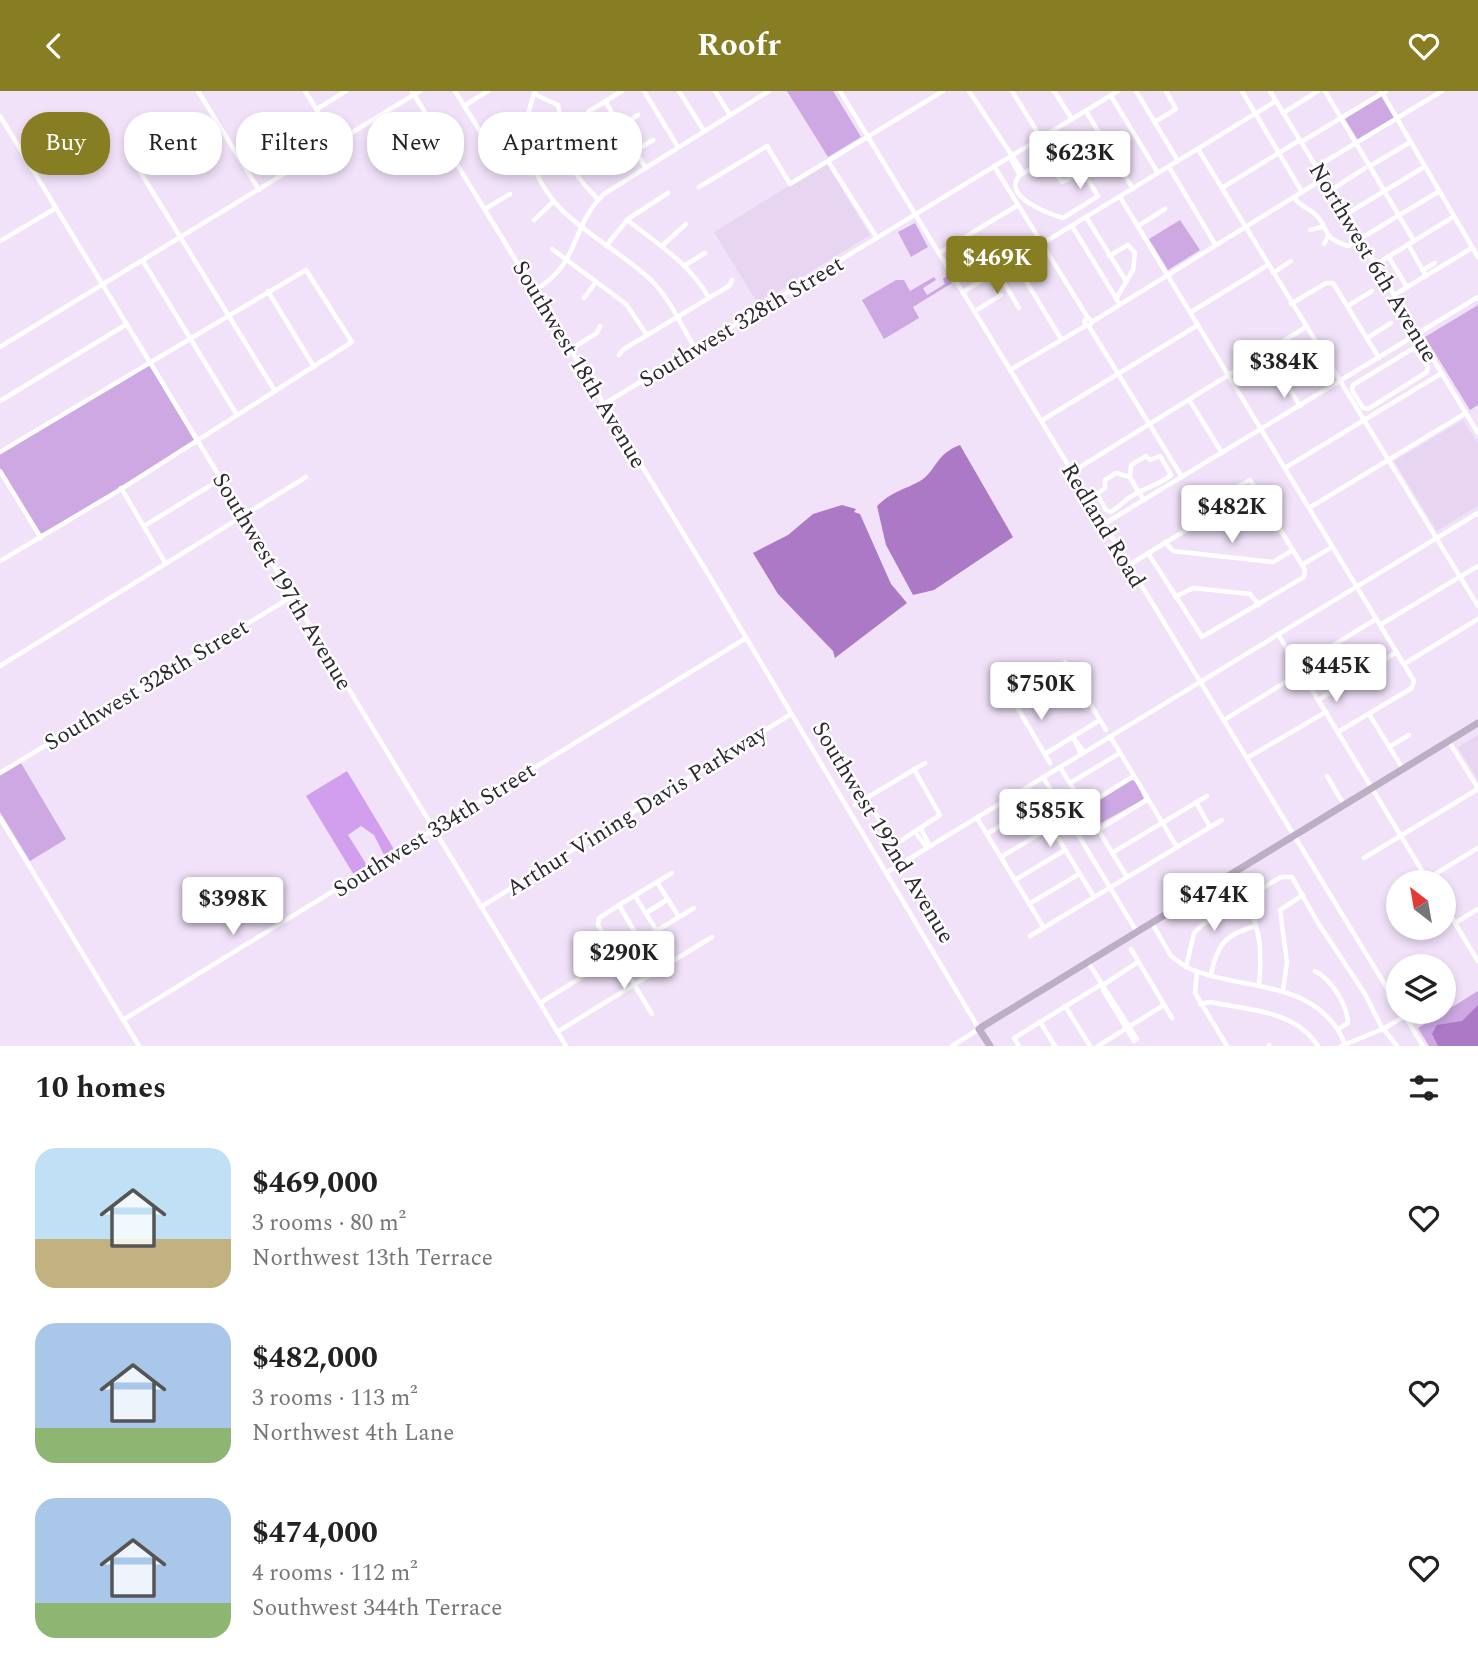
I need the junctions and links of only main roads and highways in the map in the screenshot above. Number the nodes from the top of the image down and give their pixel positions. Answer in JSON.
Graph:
{"nodes":[{"id":1,"x":1478,"y":723,"type":"edge"},
{"id":2,"x":990,"y":1046,"type":"edge"}],
"edges":[{"from":1,"to":2,"type":"main road","name":"Southwest 192nd Avenue"}]}
